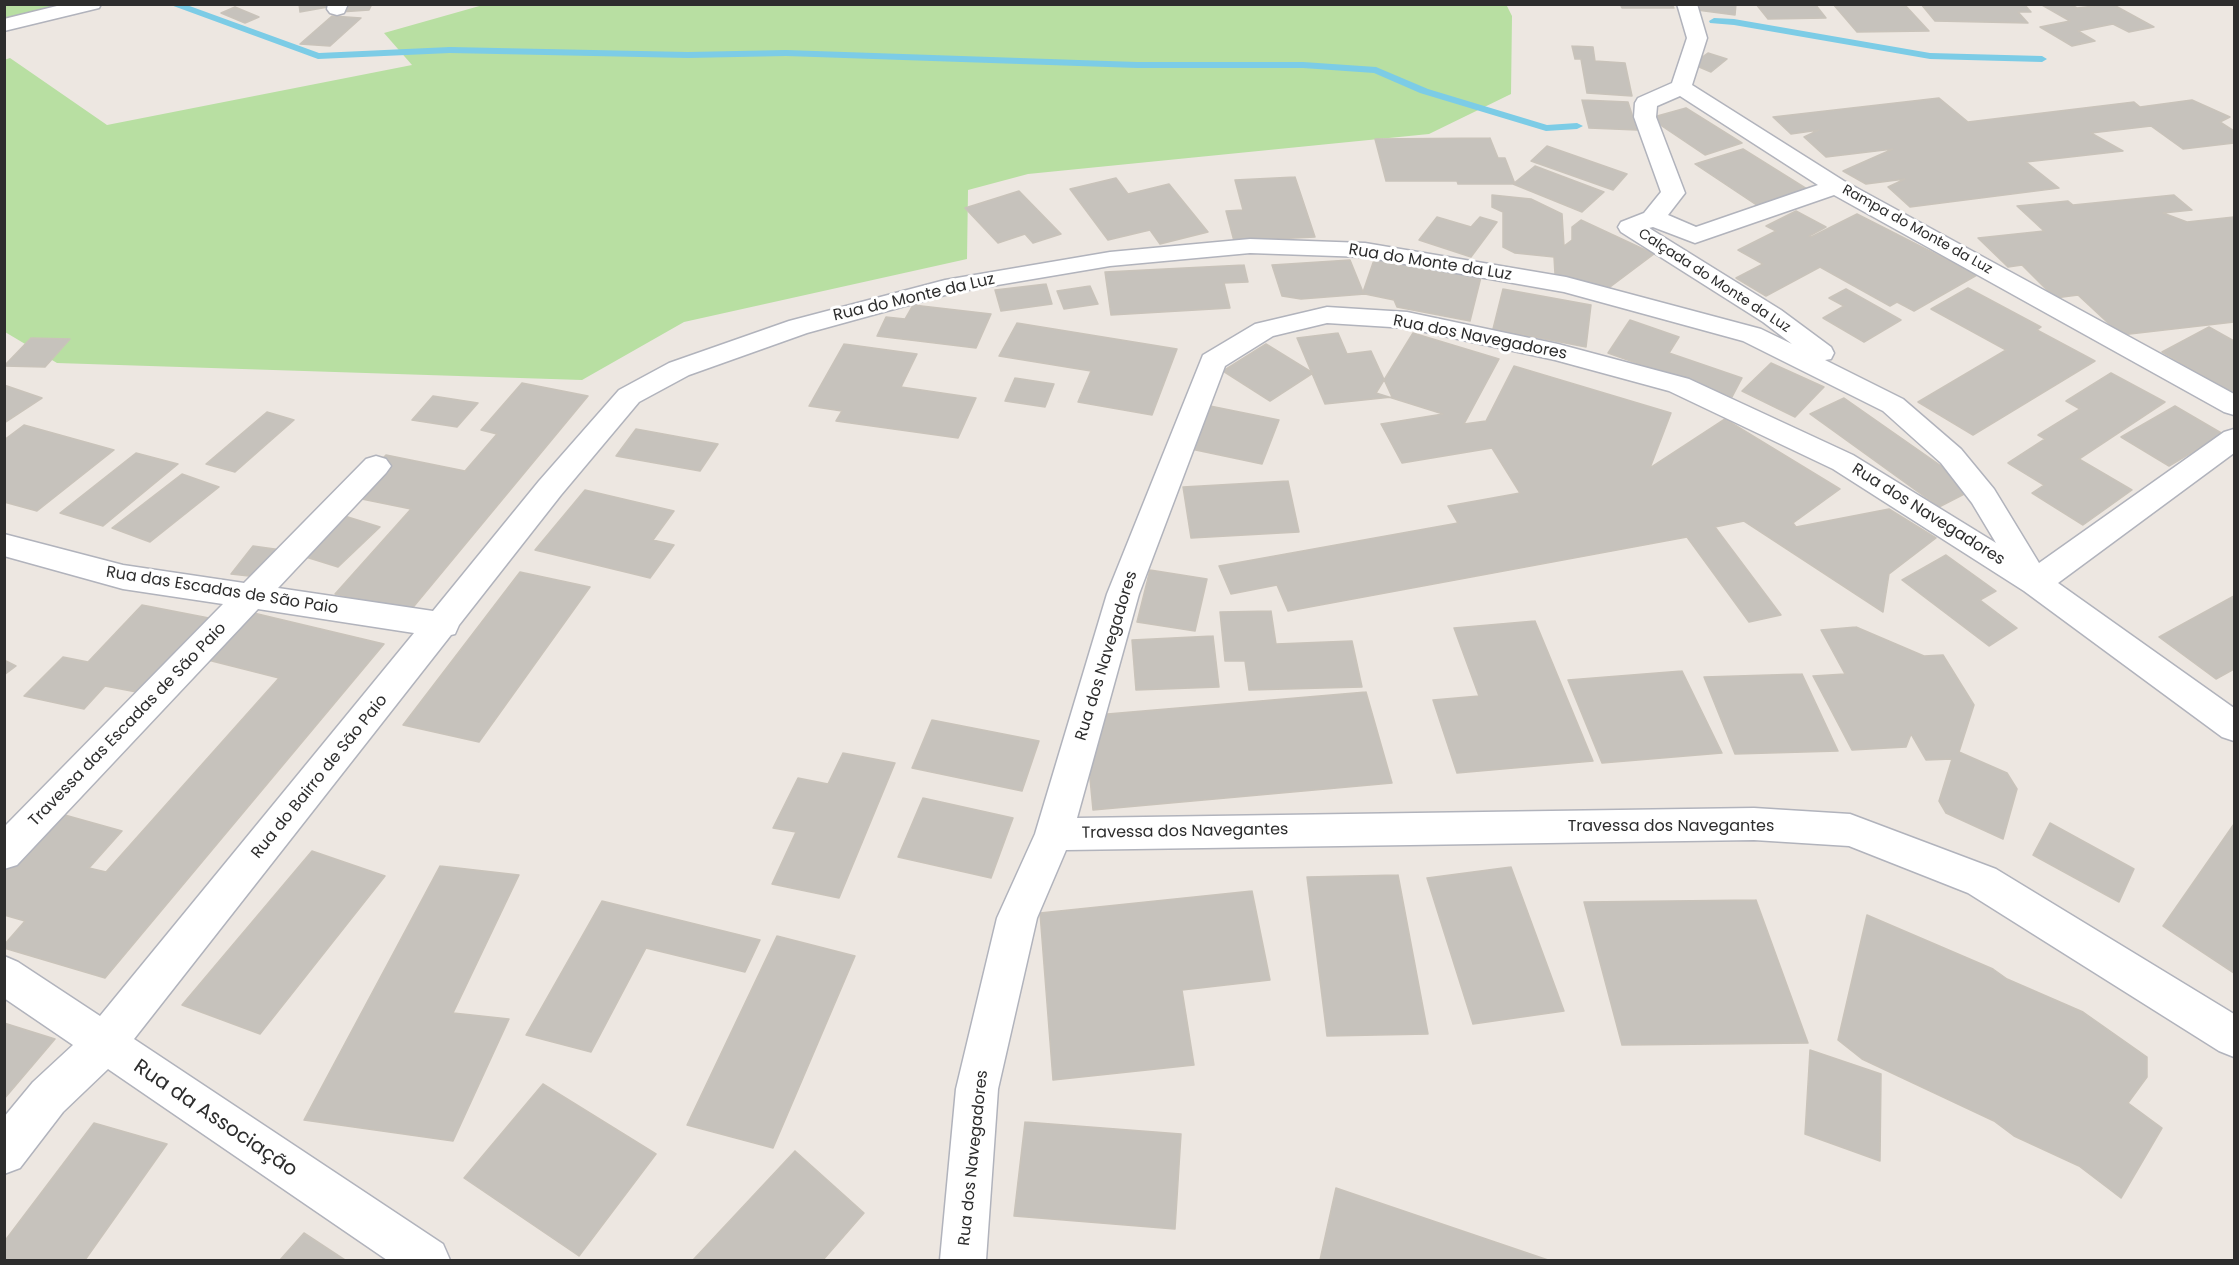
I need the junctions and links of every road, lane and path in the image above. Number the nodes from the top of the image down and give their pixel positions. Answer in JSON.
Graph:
{"nodes":[{"id":1,"x":92,"y":4,"type":"edge"},
{"id":2,"x":1687,"y":4,"type":"edge"},
{"id":3,"x":4,"y":25,"type":"edge"},
{"id":4,"x":1681,"y":87,"type":"junction"},
{"id":5,"x":1836,"y":186,"type":"junction"},
{"id":6,"x":1653,"y":218,"type":"junction"},
{"id":7,"x":629,"y":396,"type":"joint"},
{"id":8,"x":1893,"y":405,"type":"junction"},
{"id":9,"x":2235,"y":406,"type":"edge"},
{"id":10,"x":2235,"y":439,"type":"edge"},
{"id":11,"x":375,"y":466,"type":"dead end"},
{"id":12,"x":4,"y":545,"type":"edge"},
{"id":13,"x":2035,"y":583,"type":"junction"},
{"id":14,"x":251,"y":596,"type":"junction"},
{"id":15,"x":443,"y":625,"type":"junction"},
{"id":16,"x":2235,"y":728,"type":"edge"},
{"id":17,"x":1054,"y":834,"type":"junction"},
{"id":18,"x":4,"y":853,"type":"edge"},
{"id":19,"x":4,"y":975,"type":"edge"},
{"id":20,"x":2235,"y":1037,"type":"edge"},
{"id":21,"x":104,"y":1044,"type":"junction"},
{"id":22,"x":4,"y":1152,"type":"edge"},
{"id":23,"x":427,"y":1260,"type":"edge"},
{"id":24,"x":963,"y":1260,"type":"edge"}],
"edges":[{"from":1,"to":3,"type":"street"},
{"from":2,"to":4,"type":"street"},
{"from":4,"to":5,"type":"street","name":"Rampa do Monte da Luz"},
{"from":4,"to":6,"type":"street","name":"Calçada do Monte da Luz"},
{"from":5,"to":6,"type":"street"},
{"from":5,"to":9,"type":"street","name":"Rampa do Monte da Luz"},
{"from":6,"to":8,"type":"street","name":"Calçada do Monte da Luz"},
{"from":7,"to":8,"type":"street","name":"Rua do Monte da Luz"},
{"from":7,"to":15,"type":"street","name":"Rua do Bairro de São Paio"},
{"from":8,"to":13,"type":"street","name":"Rua do Monte da Luz"},
{"from":10,"to":13,"type":"street"},
{"from":11,"to":14,"type":"street","name":"Travessa das Escadas de São Paio"},
{"from":12,"to":14,"type":"street","name":"Rua das Escadas de São Paio"},
{"from":13,"to":16,"type":"street","name":"Rua dos Navegadores"},
{"from":13,"to":17,"type":"street","name":"Rua dos Navegadores"},
{"from":14,"to":15,"type":"street","name":"Rua das Escadas de São Paio"},
{"from":14,"to":18,"type":"street","name":"Travessa das Escadas de São Paio"},
{"from":15,"to":21,"type":"street","name":"Rua do Bairro de São Paio"},
{"from":17,"to":20,"type":"street","name":"Travessa dos Navegantes"},
{"from":17,"to":24,"type":"street","name":"Rua dos Navegadores"},
{"from":19,"to":21,"type":"street","name":"Rua da Associação"},
{"from":21,"to":22,"type":"street","name":"Rua do Bairro de São Paio"},
{"from":21,"to":23,"type":"street","name":"Rua da Associação"}]}
